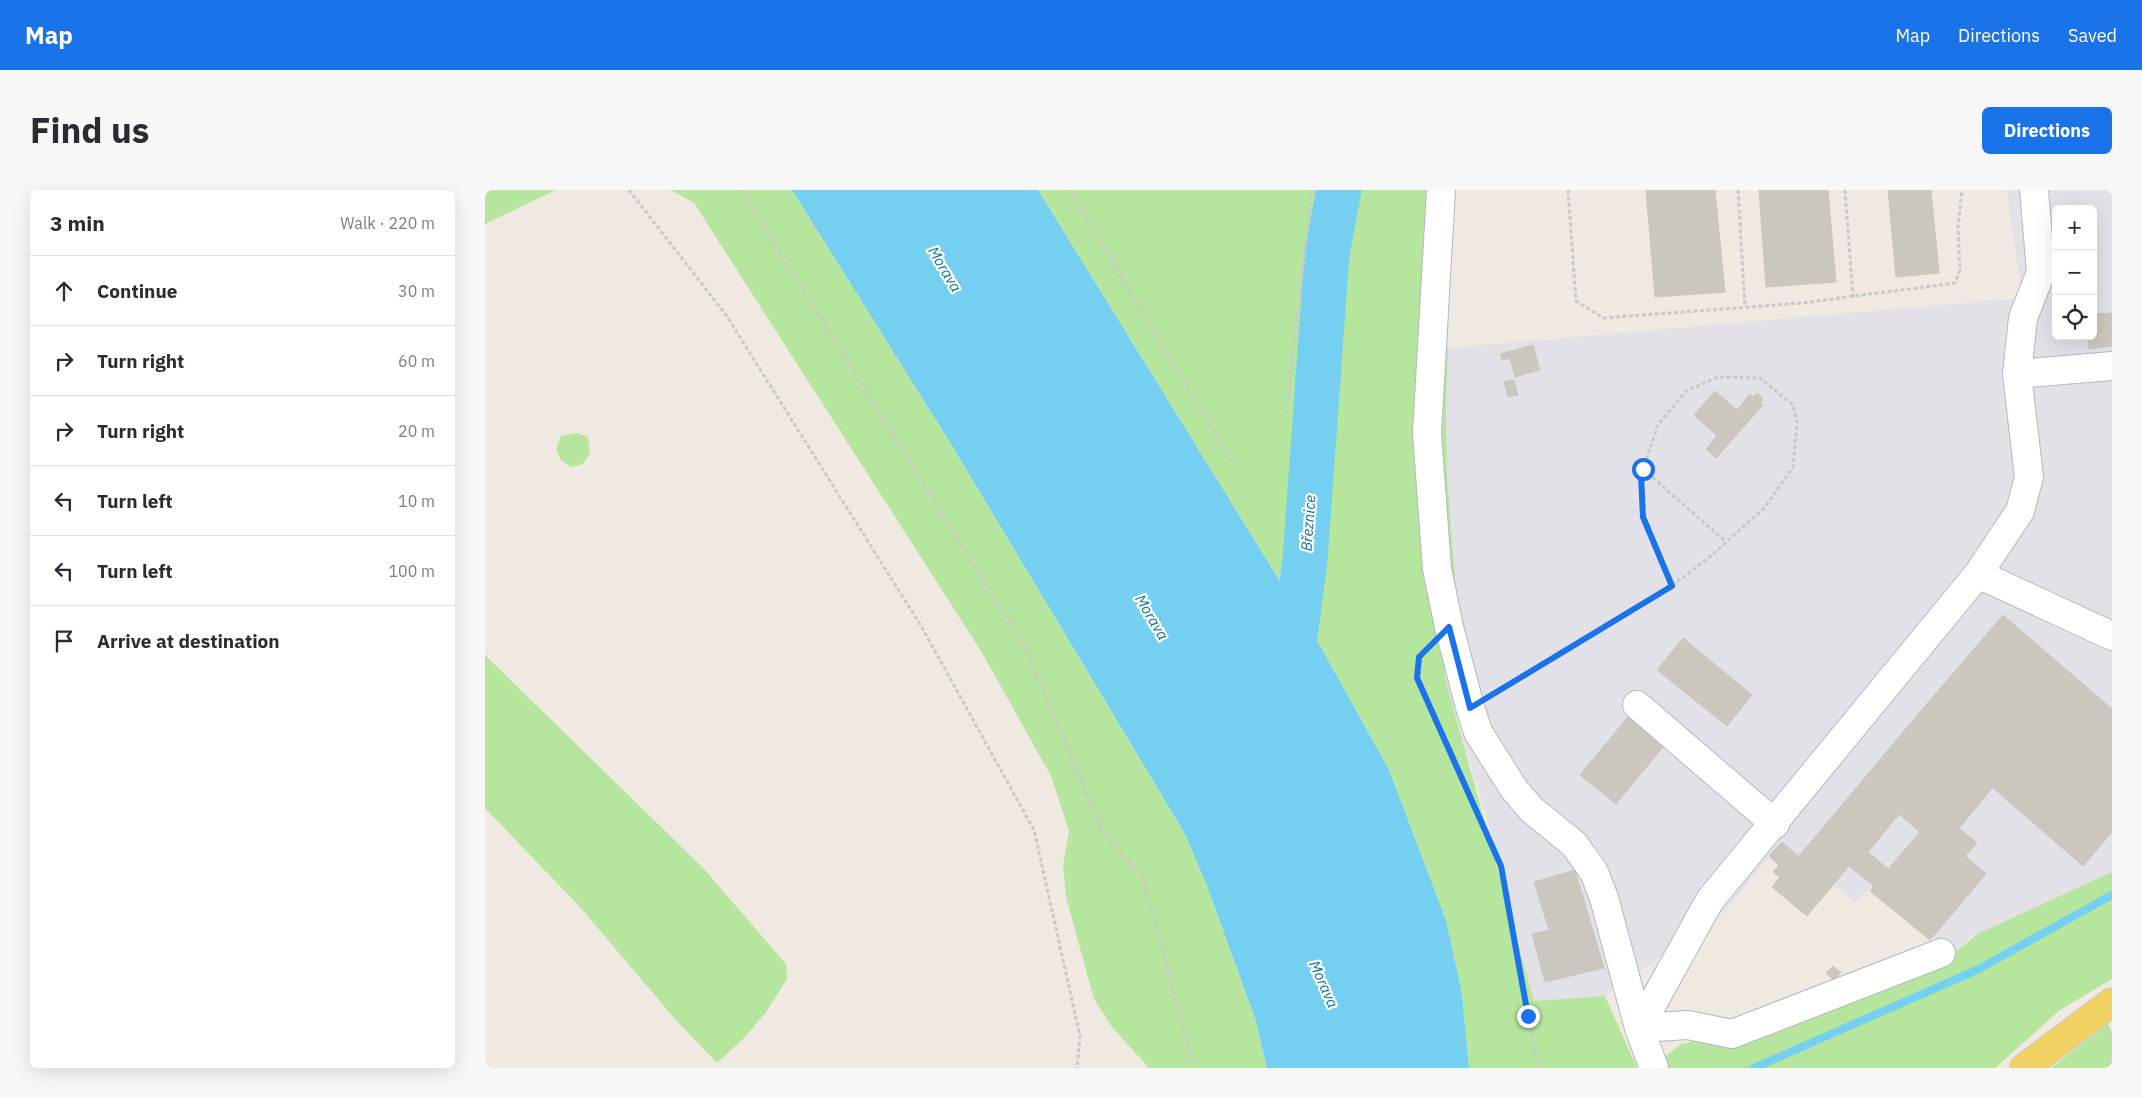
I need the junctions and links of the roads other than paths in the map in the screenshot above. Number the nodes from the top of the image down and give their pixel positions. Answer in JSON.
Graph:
{"nodes":[{"id":1,"x":1441,"y":190,"type":"edge"},
{"id":2,"x":2034,"y":190,"type":"edge"},
{"id":3,"x":2112,"y":366,"type":"edge"},
{"id":4,"x":2017,"y":374,"type":"junction"},
{"id":5,"x":1978,"y":574,"type":"junction"},
{"id":6,"x":2112,"y":636,"type":"edge"},
{"id":7,"x":1637,"y":705,"type":"dead end"},
{"id":8,"x":1775,"y":824,"type":"junction"},
{"id":9,"x":1941,"y":953,"type":"dead end"},
{"id":10,"x":2112,"y":1002,"type":"edge"},
{"id":11,"x":1639,"y":1028,"type":"junction"},
{"id":12,"x":1654,"y":1068,"type":"edge"},
{"id":13,"x":2024,"y":1068,"type":"edge"}],
"edges":[{"from":1,"to":11,"type":"lane"},
{"from":2,"to":4,"type":"lane"},
{"from":3,"to":4,"type":"lane"},
{"from":4,"to":5,"type":"lane"},
{"from":5,"to":6,"type":"lane"},
{"from":5,"to":8,"type":"lane"},
{"from":7,"to":8,"type":"lane"},
{"from":8,"to":11,"type":"lane"},
{"from":9,"to":11,"type":"lane"},
{"from":10,"to":13,"type":"main road"},
{"from":11,"to":12,"type":"lane"}]}
